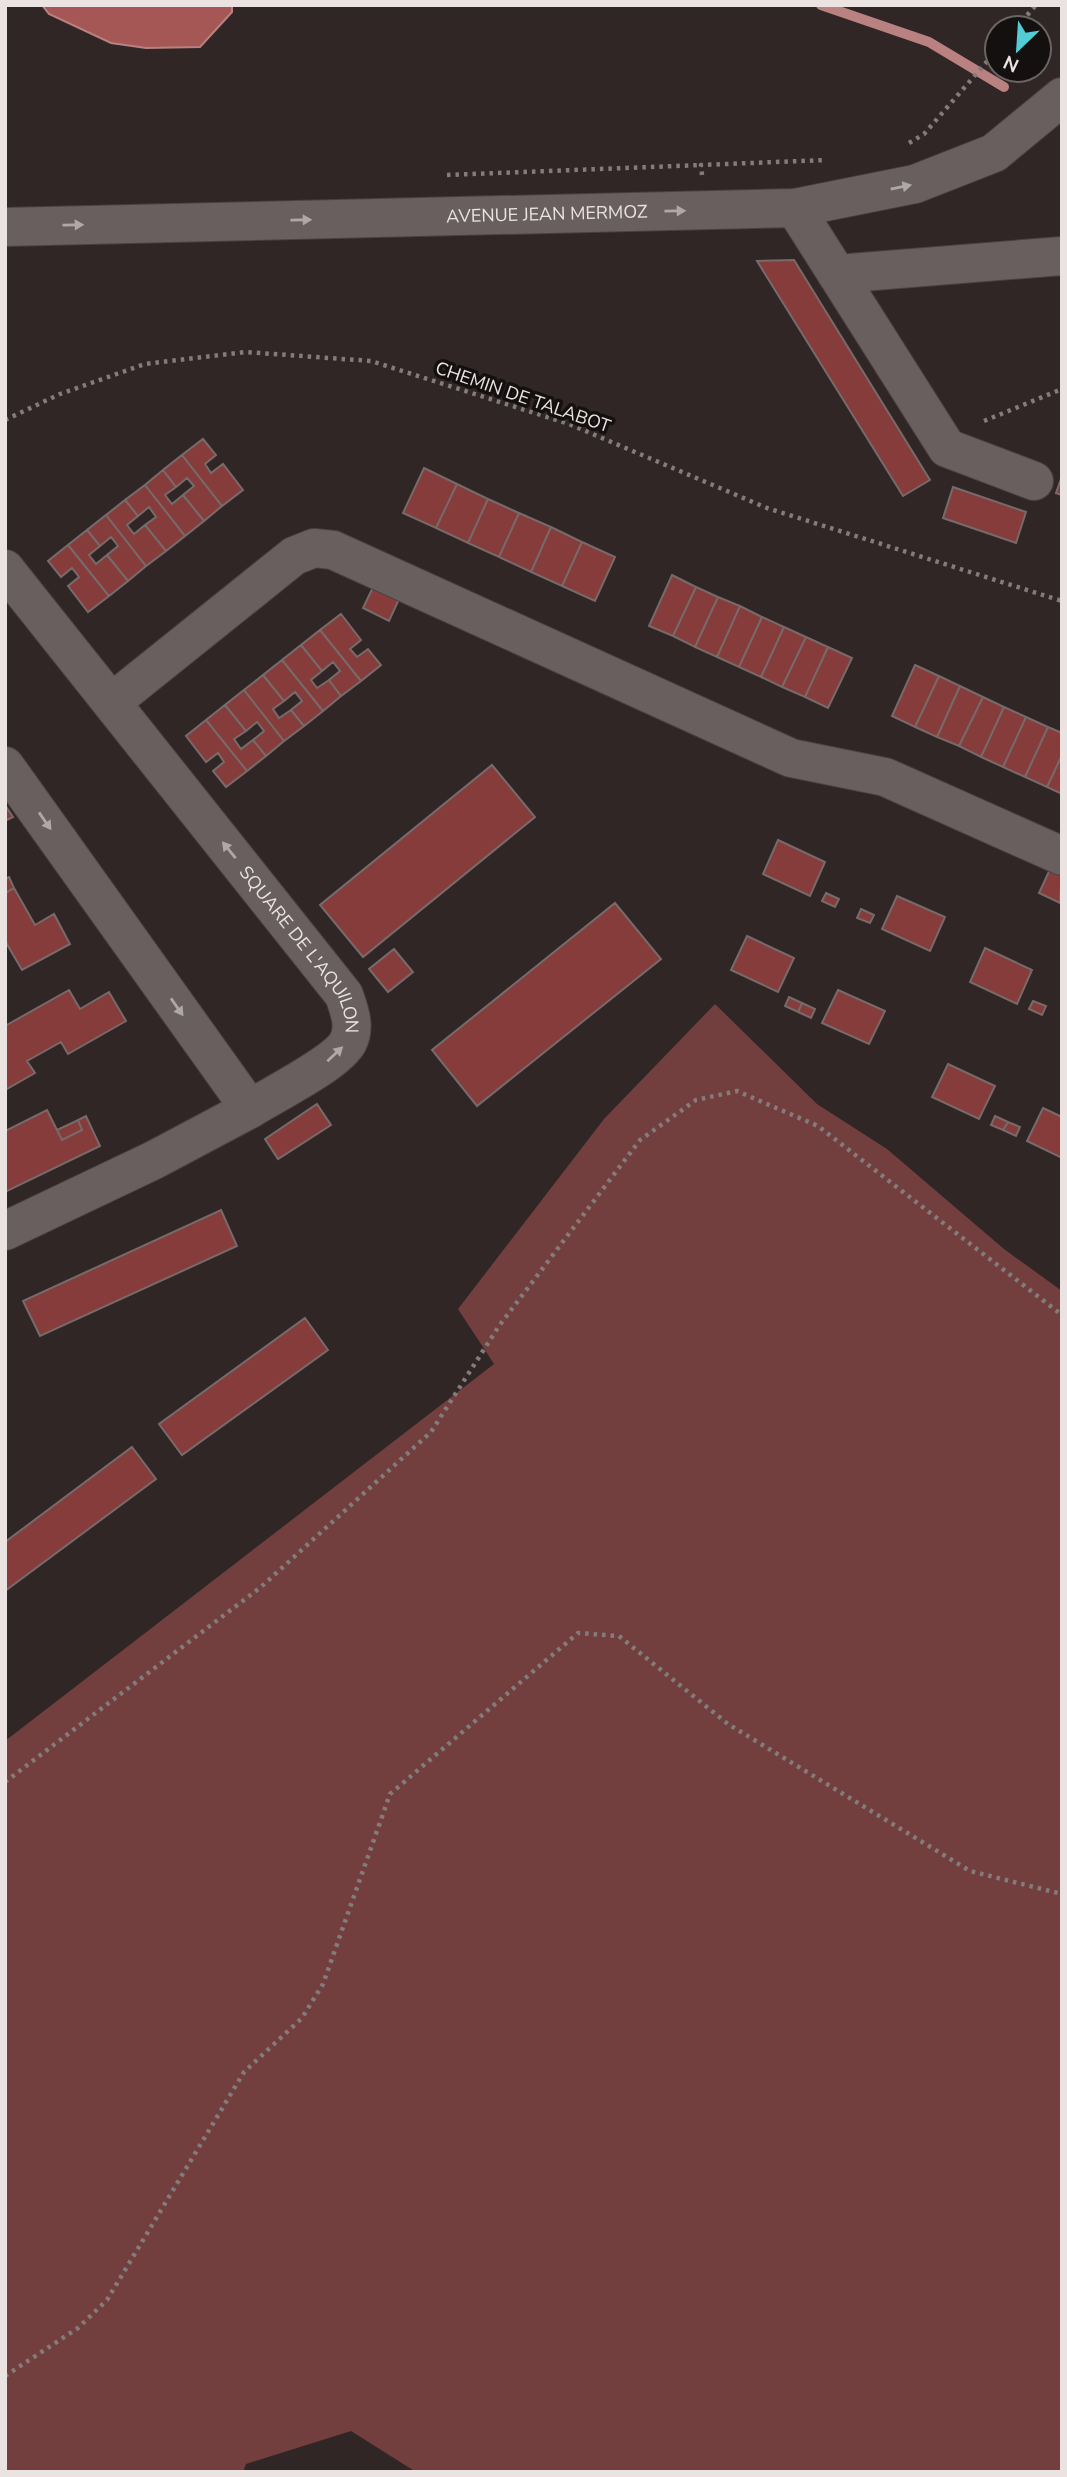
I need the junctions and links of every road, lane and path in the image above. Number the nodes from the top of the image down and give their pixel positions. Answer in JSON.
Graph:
{"nodes":[{"id":1,"x":983,"y":66,"type":"edge"},
{"id":2,"x":1062,"y":97,"type":"edge"},
{"id":3,"x":902,"y":147,"type":"dead end"},
{"id":4,"x":831,"y":160,"type":"dead end"},
{"id":5,"x":795,"y":208,"type":"junction"},
{"id":6,"x":707,"y":211,"type":"junction"},
{"id":7,"x":5,"y":226,"type":"edge"},
{"id":8,"x":1062,"y":256,"type":"edge"},
{"id":9,"x":837,"y":274,"type":"junction"},
{"id":10,"x":1062,"y":389,"type":"edge"},
{"id":11,"x":5,"y":420,"type":"edge"},
{"id":12,"x":941,"y":439,"type":"junction"},
{"id":13,"x":1034,"y":481,"type":"dead end"},
{"id":14,"x":5,"y":569,"type":"edge"},
{"id":15,"x":1062,"y":601,"type":"edge"},
{"id":16,"x":112,"y":702,"type":"junction"},
{"id":17,"x":5,"y":766,"type":"edge"},
{"id":18,"x":1062,"y":856,"type":"edge"},
{"id":19,"x":250,"y":1109,"type":"junction"},
{"id":20,"x":5,"y":1231,"type":"edge"},
{"id":21,"x":1062,"y":1315,"type":"edge"},
{"id":22,"x":5,"y":1783,"type":"edge"},
{"id":23,"x":1062,"y":1894,"type":"edge"},
{"id":24,"x":5,"y":2375,"type":"edge"}],
"edges":[{"from":1,"to":3,"type":"path"},
{"from":5,"to":2,"type":"street","name":"AVENUE JEAN MERMOZ","one_way":true},
{"from":4,"to":6,"type":"path"},
{"from":5,"to":6,"type":"street","name":"AVENUE JEAN MERMOZ"},
{"from":5,"to":9,"type":"street"},
{"from":7,"to":6,"type":"street","name":"AVENUE JEAN MERMOZ","one_way":true},
{"from":8,"to":9,"type":"street"},
{"from":9,"to":12,"type":"street"},
{"from":10,"to":12,"type":"path"},
{"from":11,"to":15,"type":"path","name":"CHEMIN DE TALABOT"},
{"from":12,"to":13,"type":"street"},
{"from":14,"to":16,"type":"street","name":"SQUARE DE L'AQUILON"},
{"from":16,"to":18,"type":"street"},
{"from":19,"to":16,"type":"street","name":"SQUARE DE L'AQUILON","one_way":true},
{"from":17,"to":19,"type":"street","one_way":true},
{"from":19,"to":20,"type":"street","name":"SQUARE DE L'AQUILON"},
{"from":21,"to":22,"type":"path"},
{"from":23,"to":24,"type":"path"}]}
